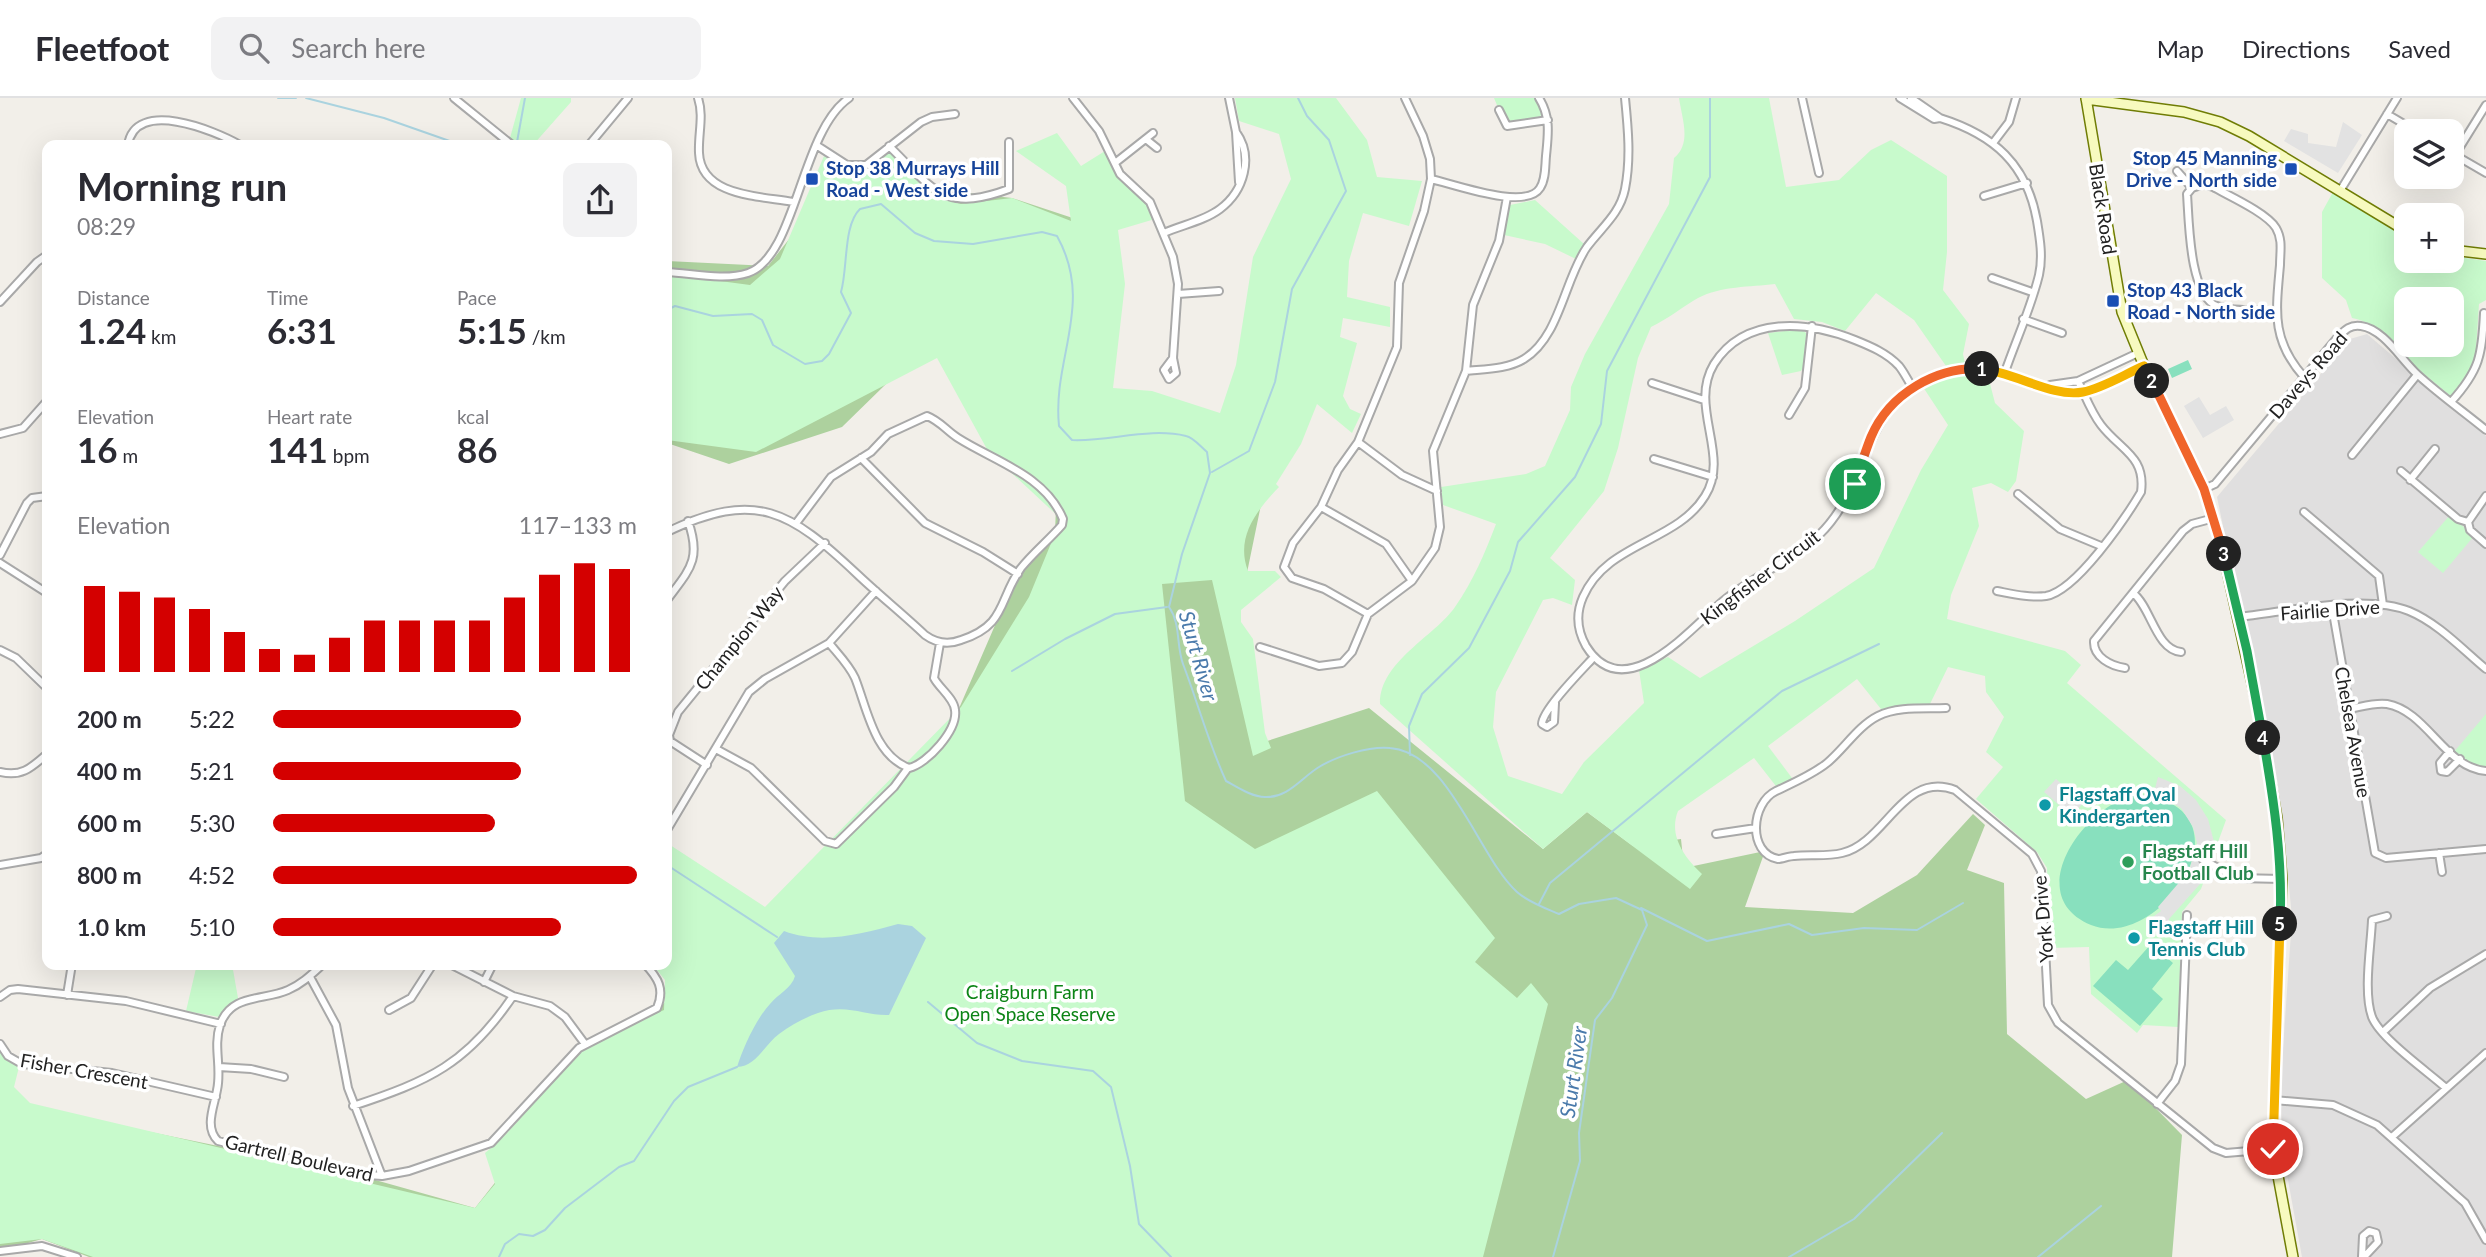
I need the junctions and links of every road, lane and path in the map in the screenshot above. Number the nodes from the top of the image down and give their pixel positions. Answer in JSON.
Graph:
{"nodes":[{"id":1,"x":454,"y":98,"type":"edge"},
{"id":2,"x":628,"y":98,"type":"edge"},
{"id":3,"x":698,"y":98,"type":"edge"},
{"id":4,"x":835,"y":98,"type":"edge"},
{"id":5,"x":849,"y":98,"type":"edge"},
{"id":6,"x":1073,"y":98,"type":"edge"},
{"id":7,"x":1230,"y":98,"type":"edge"},
{"id":8,"x":1539,"y":98,"type":"edge"},
{"id":9,"x":1625,"y":98,"type":"edge"},
{"id":10,"x":1802,"y":98,"type":"edge"},
{"id":11,"x":1900,"y":98,"type":"edge"},
{"id":12,"x":1911,"y":98,"type":"edge"},
{"id":13,"x":2016,"y":98,"type":"edge"},
{"id":14,"x":2397,"y":98,"type":"edge"},
{"id":15,"x":1408,"y":99,"type":"edge"},
{"id":16,"x":2086,"y":99,"type":"edge"},
{"id":17,"x":2486,"y":105,"type":"edge"},
{"id":18,"x":838,"y":107,"type":"junction"},
{"id":19,"x":1499,"y":110,"type":"dead end"},
{"id":20,"x":955,"y":114,"type":"dead end"},
{"id":21,"x":2387,"y":114,"type":"junction"},
{"id":22,"x":1940,"y":118,"type":"junction"},
{"id":23,"x":2396,"y":119,"type":"edge"},
{"id":24,"x":1548,"y":120,"type":"junction"},
{"id":25,"x":1153,"y":133,"type":"dead end"},
{"id":26,"x":2464,"y":139,"type":"edge"},
{"id":27,"x":130,"y":140,"type":"edge"},
{"id":28,"x":228,"y":140,"type":"edge"},
{"id":29,"x":506,"y":140,"type":"edge"},
{"id":30,"x":593,"y":140,"type":"edge"},
{"id":31,"x":1147,"y":140,"type":"junction"},
{"id":32,"x":1009,"y":142,"type":"dead end"},
{"id":33,"x":1993,"y":143,"type":"junction"},
{"id":34,"x":816,"y":145,"type":"junction"},
{"id":35,"x":889,"y":146,"type":"junction"},
{"id":36,"x":1157,"y":148,"type":"dead end"},
{"id":37,"x":2464,"y":160,"type":"edge"},
{"id":38,"x":1115,"y":163,"type":"junction"},
{"id":39,"x":2177,"y":171,"type":"dead end"},
{"id":40,"x":1819,"y":173,"type":"dead end"},
{"id":41,"x":2486,"y":173,"type":"edge"},
{"id":42,"x":1431,"y":179,"type":"junction"},
{"id":43,"x":2027,"y":183,"type":"junction"},
{"id":44,"x":2192,"y":188,"type":"junction"},
{"id":45,"x":2340,"y":191,"type":"junction"},
{"id":46,"x":1984,"y":196,"type":"dead end"},
{"id":47,"x":1507,"y":197,"type":"junction"},
{"id":48,"x":793,"y":202,"type":"junction"},
{"id":49,"x":2394,"y":224,"type":"edge"},
{"id":50,"x":1164,"y":233,"type":"junction"},
{"id":51,"x":2464,"y":251,"type":"edge"},
{"id":52,"x":2486,"y":254,"type":"edge"},
{"id":53,"x":42,"y":258,"type":"edge"},
{"id":54,"x":672,"y":272,"type":"edge"},
{"id":55,"x":1992,"y":278,"type":"dead end"},
{"id":56,"x":1219,"y":291,"type":"dead end"},
{"id":57,"x":2032,"y":292,"type":"junction"},
{"id":58,"x":1178,"y":294,"type":"junction"},
{"id":59,"x":0,"y":302,"type":"edge"},
{"id":60,"x":2276,"y":311,"type":"junction"},
{"id":61,"x":2484,"y":313,"type":"dead end"},
{"id":62,"x":2023,"y":320,"type":"junction"},
{"id":63,"x":1812,"y":326,"type":"junction"},
{"id":64,"x":2062,"y":333,"type":"dead end"},
{"id":65,"x":2484,"y":336,"type":"edge"},
{"id":66,"x":2138,"y":353,"type":"junction"},
{"id":67,"x":1172,"y":358,"type":"dead end"},
{"id":68,"x":2144,"y":366,"type":"junction"},
{"id":69,"x":1466,"y":371,"type":"junction"},
{"id":70,"x":2005,"y":372,"type":"junction"},
{"id":71,"x":2417,"y":374,"type":"junction"},
{"id":72,"x":2304,"y":377,"type":"junction"},
{"id":73,"x":2078,"y":381,"type":"junction"},
{"id":74,"x":1652,"y":383,"type":"dead end"},
{"id":75,"x":2041,"y":384,"type":"junction"},
{"id":76,"x":1913,"y":388,"type":"junction"},
{"id":77,"x":2083,"y":392,"type":"junction"},
{"id":78,"x":1704,"y":400,"type":"junction"},
{"id":79,"x":2451,"y":402,"type":"junction"},
{"id":80,"x":42,"y":407,"type":"edge"},
{"id":81,"x":1789,"y":415,"type":"dead end"},
{"id":82,"x":2486,"y":430,"type":"edge"},
{"id":83,"x":0,"y":434,"type":"edge"},
{"id":84,"x":1358,"y":442,"type":"junction"},
{"id":85,"x":2435,"y":449,"type":"dead end"},
{"id":86,"x":2352,"y":454,"type":"dead end"},
{"id":87,"x":861,"y":458,"type":"junction"},
{"id":88,"x":1654,"y":459,"type":"dead end"},
{"id":89,"x":2401,"y":471,"type":"dead end"},
{"id":90,"x":1713,"y":477,"type":"junction"},
{"id":91,"x":2410,"y":480,"type":"junction"},
{"id":92,"x":2204,"y":489,"type":"junction"},
{"id":93,"x":1437,"y":491,"type":"junction"},
{"id":94,"x":2018,"y":494,"type":"dead end"},
{"id":95,"x":2486,"y":496,"type":"edge"},
{"id":96,"x":42,"y":497,"type":"edge"},
{"id":97,"x":1321,"y":507,"type":"junction"},
{"id":98,"x":2304,"y":512,"type":"dead end"},
{"id":99,"x":2214,"y":518,"type":"junction"},
{"id":100,"x":688,"y":521,"type":"junction"},
{"id":101,"x":797,"y":522,"type":"junction"},
{"id":102,"x":2468,"y":522,"type":"junction"},
{"id":103,"x":672,"y":529,"type":"edge"},
{"id":104,"x":825,"y":543,"type":"junction"},
{"id":105,"x":2486,"y":544,"type":"edge"},
{"id":106,"x":2101,"y":547,"type":"junction"},
{"id":107,"x":0,"y":555,"type":"edge"},
{"id":108,"x":0,"y":564,"type":"edge"},
{"id":109,"x":1018,"y":574,"type":"junction"},
{"id":110,"x":1412,"y":581,"type":"junction"},
{"id":111,"x":42,"y":590,"type":"edge"},
{"id":112,"x":876,"y":590,"type":"junction"},
{"id":113,"x":1997,"y":590,"type":"dead end"},
{"id":114,"x":672,"y":593,"type":"edge"},
{"id":115,"x":2133,"y":593,"type":"junction"},
{"id":116,"x":2383,"y":605,"type":"junction"},
{"id":117,"x":2332,"y":607,"type":"junction"},
{"id":118,"x":1368,"y":614,"type":"junction"},
{"id":119,"x":2238,"y":617,"type":"junction"},
{"id":120,"x":829,"y":643,"type":"junction"},
{"id":121,"x":940,"y":643,"type":"junction"},
{"id":122,"x":1260,"y":647,"type":"dead end"},
{"id":123,"x":0,"y":650,"type":"edge"},
{"id":124,"x":2181,"y":652,"type":"dead end"},
{"id":125,"x":1594,"y":657,"type":"junction"},
{"id":126,"x":2124,"y":668,"type":"dead end"},
{"id":127,"x":2486,"y":669,"type":"edge"},
{"id":128,"x":42,"y":683,"type":"edge"},
{"id":129,"x":1555,"y":703,"type":"dead end"},
{"id":130,"x":1947,"y":708,"type":"dead end"},
{"id":131,"x":2349,"y":709,"type":"junction"},
{"id":132,"x":672,"y":727,"type":"edge"},
{"id":133,"x":672,"y":742,"type":"edge"},
{"id":134,"x":716,"y":749,"type":"junction"},
{"id":135,"x":2450,"y":751,"type":"junction"},
{"id":136,"x":42,"y":758,"type":"edge"},
{"id":137,"x":2460,"y":760,"type":"junction"},
{"id":138,"x":709,"y":761,"type":"junction"},
{"id":139,"x":908,"y":768,"type":"junction"},
{"id":140,"x":2486,"y":771,"type":"edge"},
{"id":141,"x":0,"y":772,"type":"edge"},
{"id":142,"x":672,"y":822,"type":"edge"},
{"id":143,"x":1756,"y":828,"type":"junction"},
{"id":144,"x":1716,"y":834,"type":"dead end"},
{"id":145,"x":2486,"y":849,"type":"edge"},
{"id":146,"x":2439,"y":853,"type":"junction"},
{"id":147,"x":42,"y":858,"type":"edge"},
{"id":148,"x":2203,"y":860,"type":"dead end"},
{"id":149,"x":0,"y":865,"type":"edge"},
{"id":150,"x":2442,"y":872,"type":"dead end"},
{"id":151,"x":2282,"y":879,"type":"junction"},
{"id":152,"x":2187,"y":915,"type":"dead end"},
{"id":153,"x":2387,"y":916,"type":"dead end"},
{"id":154,"x":2486,"y":954,"type":"edge"},
{"id":155,"x":71,"y":970,"type":"edge"},
{"id":156,"x":317,"y":970,"type":"edge"},
{"id":157,"x":429,"y":970,"type":"edge"},
{"id":158,"x":461,"y":970,"type":"edge"},
{"id":159,"x":490,"y":970,"type":"edge"},
{"id":160,"x":650,"y":970,"type":"edge"},
{"id":161,"x":310,"y":977,"type":"junction"},
{"id":162,"x":484,"y":982,"type":"junction"},
{"id":163,"x":66,"y":995,"type":"junction"},
{"id":164,"x":513,"y":996,"type":"junction"},
{"id":165,"x":0,"y":997,"type":"edge"},
{"id":166,"x":389,"y":1010,"type":"dead end"},
{"id":167,"x":221,"y":1024,"type":"junction"},
{"id":168,"x":2383,"y":1032,"type":"junction"},
{"id":169,"x":0,"y":1044,"type":"edge"},
{"id":170,"x":585,"y":1044,"type":"junction"},
{"id":171,"x":2486,"y":1053,"type":"edge"},
{"id":172,"x":219,"y":1067,"type":"junction"},
{"id":173,"x":284,"y":1077,"type":"dead end"},
{"id":174,"x":2446,"y":1088,"type":"junction"},
{"id":175,"x":216,"y":1097,"type":"junction"},
{"id":176,"x":2274,"y":1100,"type":"junction"},
{"id":177,"x":2157,"y":1104,"type":"junction"},
{"id":178,"x":354,"y":1106,"type":"junction"},
{"id":179,"x":2392,"y":1137,"type":"junction"},
{"id":180,"x":2273,"y":1149,"type":"junction"},
{"id":181,"x":382,"y":1176,"type":"junction"},
{"id":182,"x":2486,"y":1240,"type":"edge"},
{"id":183,"x":0,"y":1251,"type":"edge"},
{"id":184,"x":76,"y":1257,"type":"edge"},
{"id":185,"x":2293,"y":1257,"type":"edge"}],
"edges":[{"from":1,"to":29,"type":"street"},
{"from":2,"to":30,"type":"street"},
{"from":3,"to":48,"type":"street"},
{"from":4,"to":18,"type":"street"},
{"from":5,"to":18,"type":"street"},
{"from":6,"to":38,"type":"street"},
{"from":7,"to":50,"type":"street"},
{"from":8,"to":24,"type":"street"},
{"from":9,"to":69,"type":"street"},
{"from":10,"to":40,"type":"street"},
{"from":11,"to":22,"type":"street"},
{"from":12,"to":22,"type":"street"},
{"from":13,"to":33,"type":"street"},
{"from":14,"to":21,"type":"street"},
{"from":15,"to":42,"type":"street"},
{"from":16,"to":45,"type":"main road"},
{"from":16,"to":66,"type":"main road","name":"Black Road"},
{"from":17,"to":26,"type":"street"},
{"from":18,"to":34,"type":"street"},
{"from":19,"to":24,"type":"street"},
{"from":20,"to":35,"type":"street"},
{"from":21,"to":23,"type":"street"},
{"from":21,"to":45,"type":"street"},
{"from":22,"to":33,"type":"street"},
{"from":24,"to":47,"type":"street"},
{"from":25,"to":31,"type":"street"},
{"from":27,"to":28,"type":"street"},
{"from":31,"to":36,"type":"street"},
{"from":31,"to":38,"type":"street"},
{"from":32,"to":35,"type":"street"},
{"from":33,"to":43,"type":"street"},
{"from":34,"to":35,"type":"street"},
{"from":34,"to":48,"type":"street"},
{"from":37,"to":41,"type":"street"},
{"from":38,"to":50,"type":"street"},
{"from":39,"to":44,"type":"street"},
{"from":42,"to":47,"type":"street"},
{"from":42,"to":84,"type":"street"},
{"from":43,"to":46,"type":"street"},
{"from":43,"to":57,"type":"street"},
{"from":44,"to":60,"type":"street"},
{"from":44,"to":60,"type":"street"},
{"from":45,"to":49,"type":"main road"},
{"from":47,"to":69,"type":"street"},
{"from":48,"to":54,"type":"street"},
{"from":50,"to":58,"type":"street"},
{"from":51,"to":52,"type":"main road"},
{"from":53,"to":59,"type":"street"},
{"from":55,"to":57,"type":"street"},
{"from":56,"to":58,"type":"street"},
{"from":57,"to":62,"type":"street"},
{"from":58,"to":67,"type":"street"},
{"from":60,"to":72,"type":"street"},
{"from":61,"to":65,"type":"street"},
{"from":62,"to":64,"type":"street"},
{"from":62,"to":70,"type":"street"},
{"from":63,"to":76,"type":"street"},
{"from":63,"to":78,"type":"street"},
{"from":63,"to":81,"type":"street"},
{"from":65,"to":79,"type":"street"},
{"from":66,"to":68,"type":"main road","name":"Black Road"},
{"from":66,"to":73,"type":"street","name":"Kingfisher Circuit"},
{"from":68,"to":77,"type":"street"},
{"from":68,"to":92,"type":"main road","name":"Black Road"},
{"from":69,"to":93,"type":"street"},
{"from":70,"to":75,"type":"street","name":"Kingfisher Circuit"},
{"from":70,"to":76,"type":"street","name":"Kingfisher Circuit"},
{"from":71,"to":72,"type":"street","name":"Daveys Road"},
{"from":71,"to":79,"type":"street","name":"Daveys Road"},
{"from":71,"to":86,"type":"street"},
{"from":72,"to":92,"type":"street","name":"Daveys Road"},
{"from":73,"to":75,"type":"street","name":"Kingfisher Circuit"},
{"from":73,"to":77,"type":"street"},
{"from":74,"to":78,"type":"street"},
{"from":75,"to":77,"type":"street","name":"Kingfisher Circuit"},
{"from":76,"to":125,"type":"street","name":"Kingfisher Circuit"},
{"from":77,"to":106,"type":"street"},
{"from":78,"to":90,"type":"street"},
{"from":79,"to":82,"type":"street","name":"Daveys Road"},
{"from":80,"to":83,"type":"street"},
{"from":84,"to":93,"type":"street"},
{"from":84,"to":97,"type":"street"},
{"from":85,"to":91,"type":"street"},
{"from":87,"to":101,"type":"street"},
{"from":87,"to":109,"type":"street"},
{"from":87,"to":109,"type":"street"},
{"from":88,"to":90,"type":"street"},
{"from":89,"to":91,"type":"street"},
{"from":90,"to":125,"type":"street"},
{"from":91,"to":102,"type":"street"},
{"from":92,"to":99,"type":"main road","name":"Black Road"},
{"from":93,"to":110,"type":"street"},
{"from":94,"to":106,"type":"street"},
{"from":95,"to":102,"type":"street"},
{"from":96,"to":107,"type":"street"},
{"from":97,"to":110,"type":"street"},
{"from":97,"to":118,"type":"street"},
{"from":98,"to":116,"type":"street"},
{"from":99,"to":115,"type":"street"},
{"from":99,"to":119,"type":"main road","name":"Black Road"},
{"from":100,"to":101,"type":"street"},
{"from":100,"to":103,"type":"street"},
{"from":100,"to":114,"type":"street"},
{"from":101,"to":104,"type":"street"},
{"from":102,"to":105,"type":"street"},
{"from":104,"to":112,"type":"street"},
{"from":104,"to":132,"type":"street","name":"Champion Way"},
{"from":106,"to":113,"type":"street"},
{"from":108,"to":111,"type":"street"},
{"from":109,"to":121,"type":"street"},
{"from":110,"to":118,"type":"street"},
{"from":112,"to":120,"type":"street"},
{"from":112,"to":121,"type":"street"},
{"from":115,"to":124,"type":"street"},
{"from":115,"to":126,"type":"street"},
{"from":116,"to":117,"type":"street","name":"Fairlie Drive"},
{"from":116,"to":127,"type":"street","name":"Fairlie Drive"},
{"from":117,"to":119,"type":"street","name":"Fairlie Drive"},
{"from":117,"to":131,"type":"street","name":"Chelsea Avenue"},
{"from":118,"to":122,"type":"street"},
{"from":119,"to":151,"type":"main road","name":"Black Road"},
{"from":120,"to":134,"type":"street"},
{"from":120,"to":139,"type":"street"},
{"from":121,"to":139,"type":"street"},
{"from":123,"to":128,"type":"street"},
{"from":125,"to":129,"type":"street"},
{"from":130,"to":143,"type":"street"},
{"from":131,"to":135,"type":"street"},
{"from":131,"to":146,"type":"street","name":"Chelsea Avenue"},
{"from":133,"to":138,"type":"street","name":"Champion Way"},
{"from":134,"to":138,"type":"street"},
{"from":134,"to":139,"type":"street"},
{"from":135,"to":137,"type":"street"},
{"from":135,"to":137,"type":"street"},
{"from":136,"to":141,"type":"street"},
{"from":137,"to":140,"type":"street"},
{"from":138,"to":142,"type":"street"},
{"from":143,"to":144,"type":"street"},
{"from":143,"to":177,"type":"street","name":"York Drive"},
{"from":145,"to":146,"type":"street"},
{"from":146,"to":150,"type":"street"},
{"from":147,"to":149,"type":"street"},
{"from":148,"to":151,"type":"street"},
{"from":151,"to":176,"type":"main road","name":"Black Road"},
{"from":152,"to":177,"type":"street"},
{"from":153,"to":168,"type":"street"},
{"from":154,"to":168,"type":"street"},
{"from":155,"to":163,"type":"street"},
{"from":156,"to":161,"type":"street"},
{"from":157,"to":166,"type":"street"},
{"from":158,"to":162,"type":"street"},
{"from":159,"to":162,"type":"street"},
{"from":160,"to":170,"type":"street","name":"Gartrell Boulevard"},
{"from":161,"to":167,"type":"street"},
{"from":161,"to":178,"type":"street"},
{"from":162,"to":164,"type":"street"},
{"from":163,"to":165,"type":"street"},
{"from":163,"to":167,"type":"street"},
{"from":164,"to":170,"type":"street"},
{"from":164,"to":178,"type":"street"},
{"from":167,"to":172,"type":"street"},
{"from":168,"to":174,"type":"street"},
{"from":169,"to":175,"type":"street","name":"Fisher Crescent"},
{"from":170,"to":181,"type":"street","name":"Gartrell Boulevard"},
{"from":171,"to":174,"type":"street"},
{"from":172,"to":173,"type":"street"},
{"from":172,"to":175,"type":"street"},
{"from":174,"to":179,"type":"street"},
{"from":175,"to":181,"type":"street","name":"Gartrell Boulevard"},
{"from":176,"to":179,"type":"street"},
{"from":176,"to":180,"type":"main road","name":"Black Road"},
{"from":177,"to":180,"type":"street","name":"York Drive"},
{"from":178,"to":181,"type":"street"},
{"from":179,"to":182,"type":"street"},
{"from":180,"to":185,"type":"main road","name":"Black Road"},
{"from":183,"to":184,"type":"street"}]}
